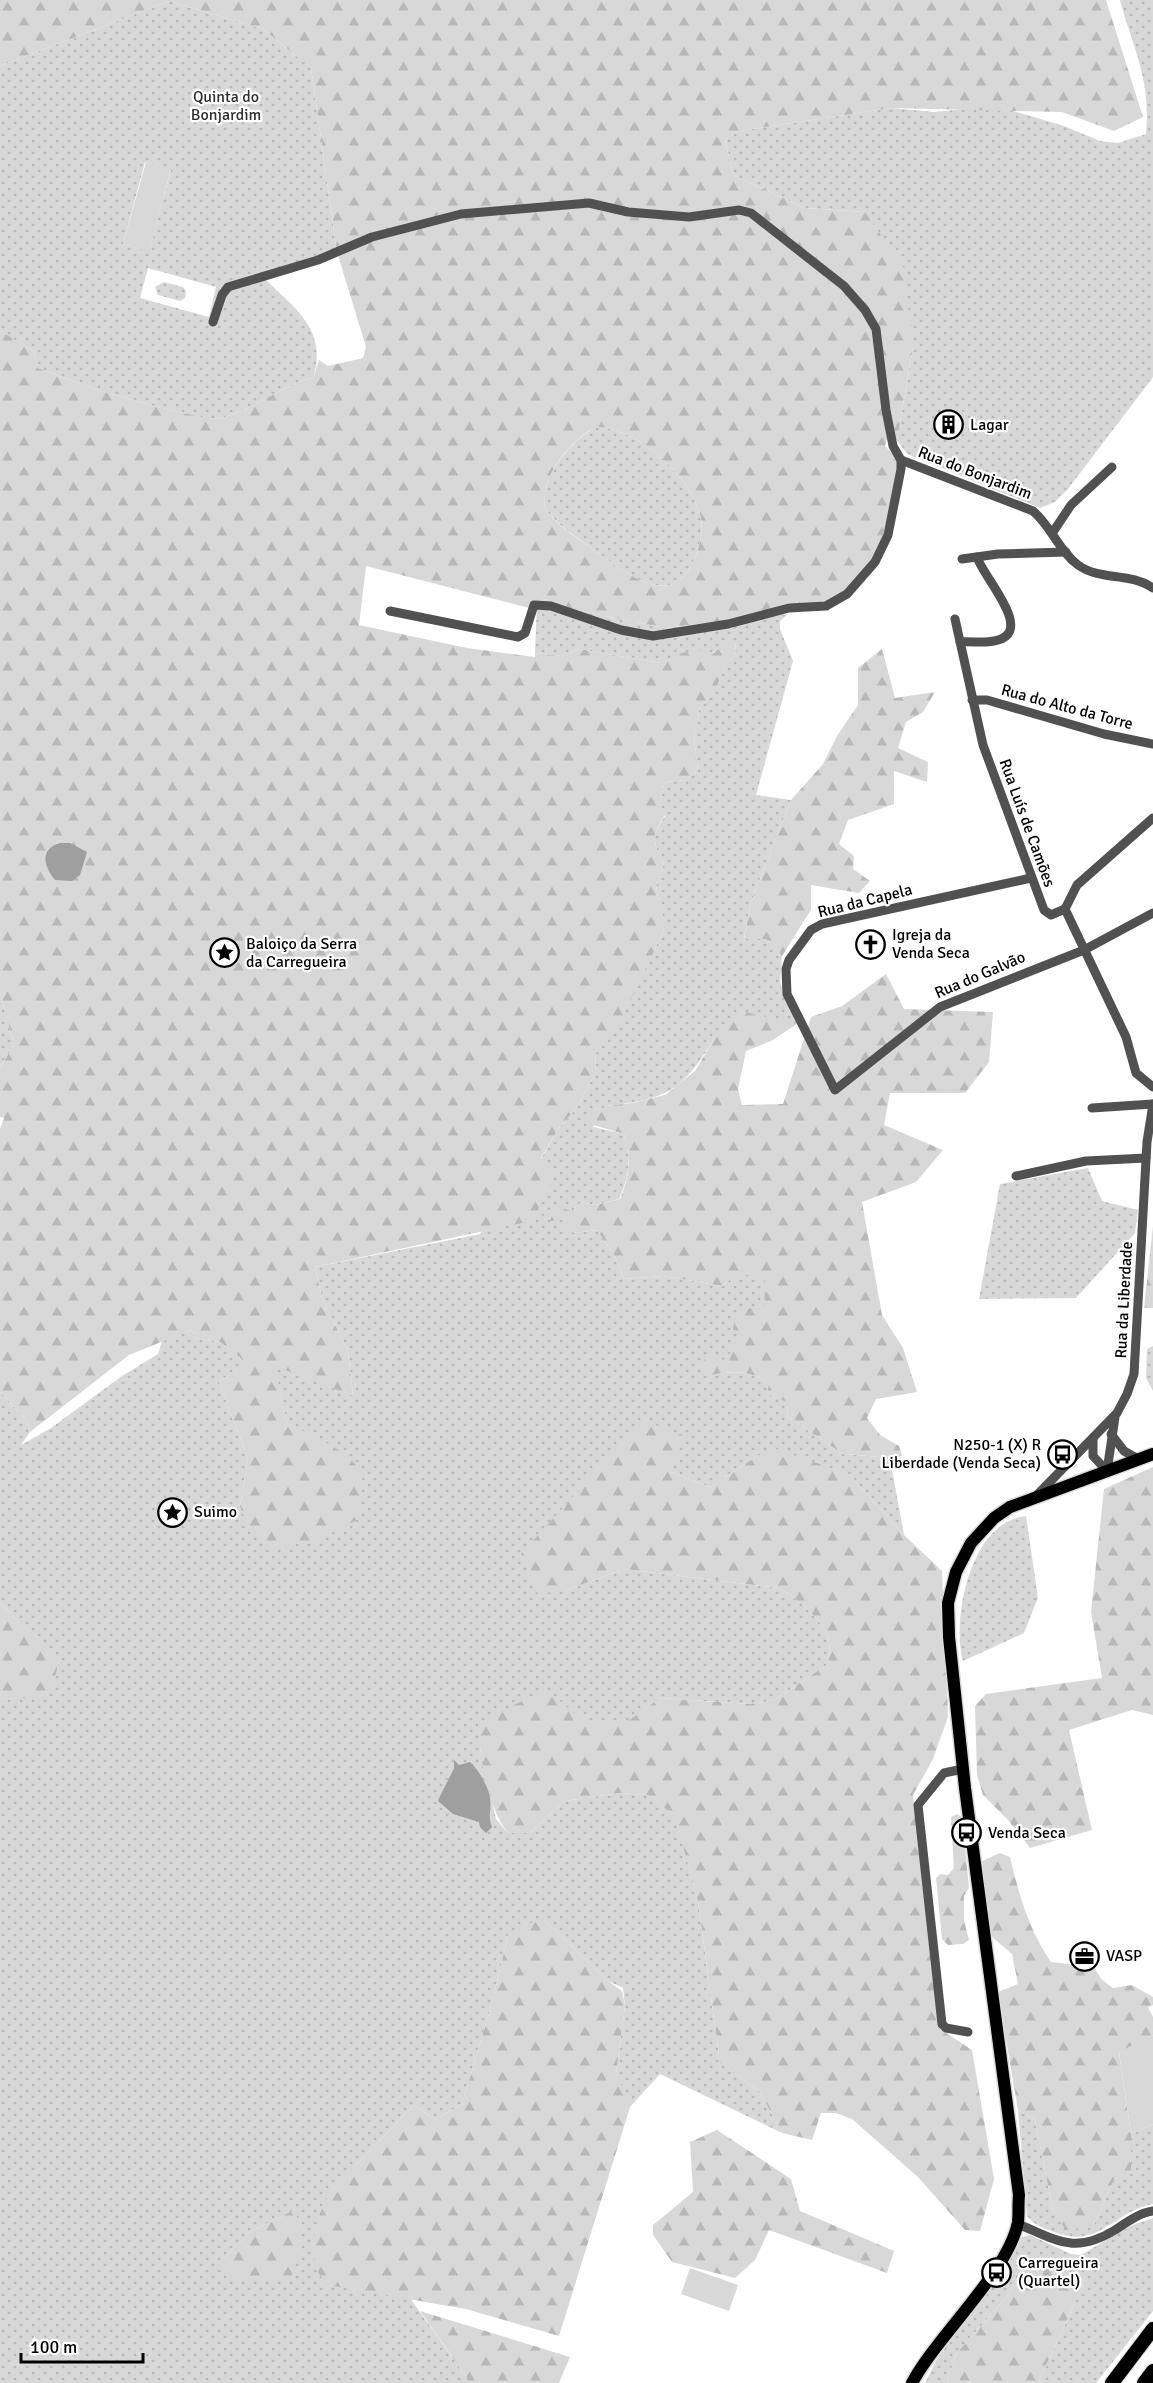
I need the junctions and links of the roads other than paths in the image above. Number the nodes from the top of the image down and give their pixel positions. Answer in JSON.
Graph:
{"nodes":[{"id":1,"x":213,"y":322,"type":"dead end"},
{"id":2,"x":901,"y":460,"type":"junction"},
{"id":3,"x":1112,"y":467,"type":"dead end"},
{"id":4,"x":1053,"y":532,"type":"junction"},
{"id":5,"x":1066,"y":552,"type":"junction"},
{"id":6,"x":977,"y":557,"type":"junction"},
{"id":7,"x":962,"y":559,"type":"dead end"},
{"id":8,"x":1153,"y":588,"type":"edge"},
{"id":9,"x":390,"y":611,"type":"dead end"},
{"id":10,"x":955,"y":619,"type":"dead end"},
{"id":11,"x":960,"y":642,"type":"junction"},
{"id":12,"x":972,"y":700,"type":"junction"},
{"id":13,"x":1153,"y":744,"type":"edge"},
{"id":14,"x":1153,"y":818,"type":"edge"},
{"id":15,"x":1031,"y":878,"type":"junction"},
{"id":16,"x":1065,"y":909,"type":"junction"},
{"id":17,"x":1153,"y":913,"type":"edge"},
{"id":18,"x":1084,"y":950,"type":"junction"},
{"id":19,"x":1153,"y":1087,"type":"edge"},
{"id":20,"x":835,"y":1090,"type":"joint"},
{"id":21,"x":1153,"y":1104,"type":"edge"},
{"id":22,"x":1092,"y":1108,"type":"dead end"},
{"id":23,"x":1146,"y":1158,"type":"junction"},
{"id":24,"x":1016,"y":1176,"type":"dead end"},
{"id":25,"x":1117,"y":1413,"type":"junction"},
{"id":26,"x":1111,"y":1434,"type":"junction"},
{"id":27,"x":1094,"y":1437,"type":"junction"},
{"id":28,"x":1153,"y":1454,"type":"edge"},
{"id":29,"x":1138,"y":1459,"type":"junction"},
{"id":30,"x":1107,"y":1471,"type":"junction"},
{"id":31,"x":1034,"y":1498,"type":"junction"},
{"id":32,"x":963,"y":1769,"type":"junction"},
{"id":33,"x":968,"y":2032,"type":"dead end"},
{"id":34,"x":1153,"y":2211,"type":"edge"},
{"id":35,"x":1018,"y":2224,"type":"junction"},
{"id":36,"x":1153,"y":2329,"type":"edge"},
{"id":37,"x":1153,"y":2371,"type":"edge"},
{"id":38,"x":912,"y":2383,"type":"edge"},
{"id":39,"x":1112,"y":2383,"type":"edge"},
{"id":40,"x":1144,"y":2383,"type":"edge"}],
"edges":[{"from":1,"to":2,"type":"street"},
{"from":2,"to":4,"type":"street","name":"Rua do Bonjardim"},
{"from":2,"to":9,"type":"street"},
{"from":3,"to":4,"type":"street"},
{"from":4,"to":5,"type":"street","name":"Rua do Bonjardim"},
{"from":5,"to":6,"type":"street"},
{"from":5,"to":8,"type":"street","name":"Rua do Bonjardim"},
{"from":6,"to":7,"type":"street"},
{"from":6,"to":11,"type":"street"},
{"from":10,"to":11,"type":"street","name":"Rua Luís de Camões"},
{"from":11,"to":12,"type":"street","name":"Rua Luís de Camões"},
{"from":12,"to":13,"type":"street","name":"Rua do Alto da Torre"},
{"from":12,"to":15,"type":"street","name":"Rua Luís de Camões"},
{"from":14,"to":16,"type":"street"},
{"from":15,"to":16,"type":"street","name":"Rua Luís de Camões"},
{"from":15,"to":20,"type":"street","name":"Rua da Capela"},
{"from":16,"to":18,"type":"street"},
{"from":17,"to":18,"type":"street","name":"Rua do Galvão"},
{"from":18,"to":19,"type":"street"},
{"from":18,"to":20,"type":"street","name":"Rua do Galvão"},
{"from":21,"to":22,"type":"street"},
{"from":21,"to":23,"type":"street","name":"Rua da Liberdade"},
{"from":23,"to":24,"type":"street"},
{"from":23,"to":25,"type":"street","name":"Rua da Liberdade"},
{"from":25,"to":26,"type":"street"},
{"from":25,"to":27,"type":"street","name":"Rua da Liberdade"},
{"from":26,"to":29,"type":"street"},
{"from":26,"to":30,"type":"street"},
{"from":27,"to":30,"type":"street"},
{"from":27,"to":31,"type":"street","name":"Rua da Liberdade"},
{"from":28,"to":29,"type":"main road"},
{"from":29,"to":30,"type":"main road"},
{"from":30,"to":31,"type":"main road"},
{"from":31,"to":32,"type":"main road"},
{"from":32,"to":33,"type":"street"},
{"from":32,"to":35,"type":"main road"},
{"from":34,"to":35,"type":"street"},
{"from":35,"to":38,"type":"main road"},
{"from":36,"to":39,"type":"highway"},
{"from":37,"to":40,"type":"highway"}]}
